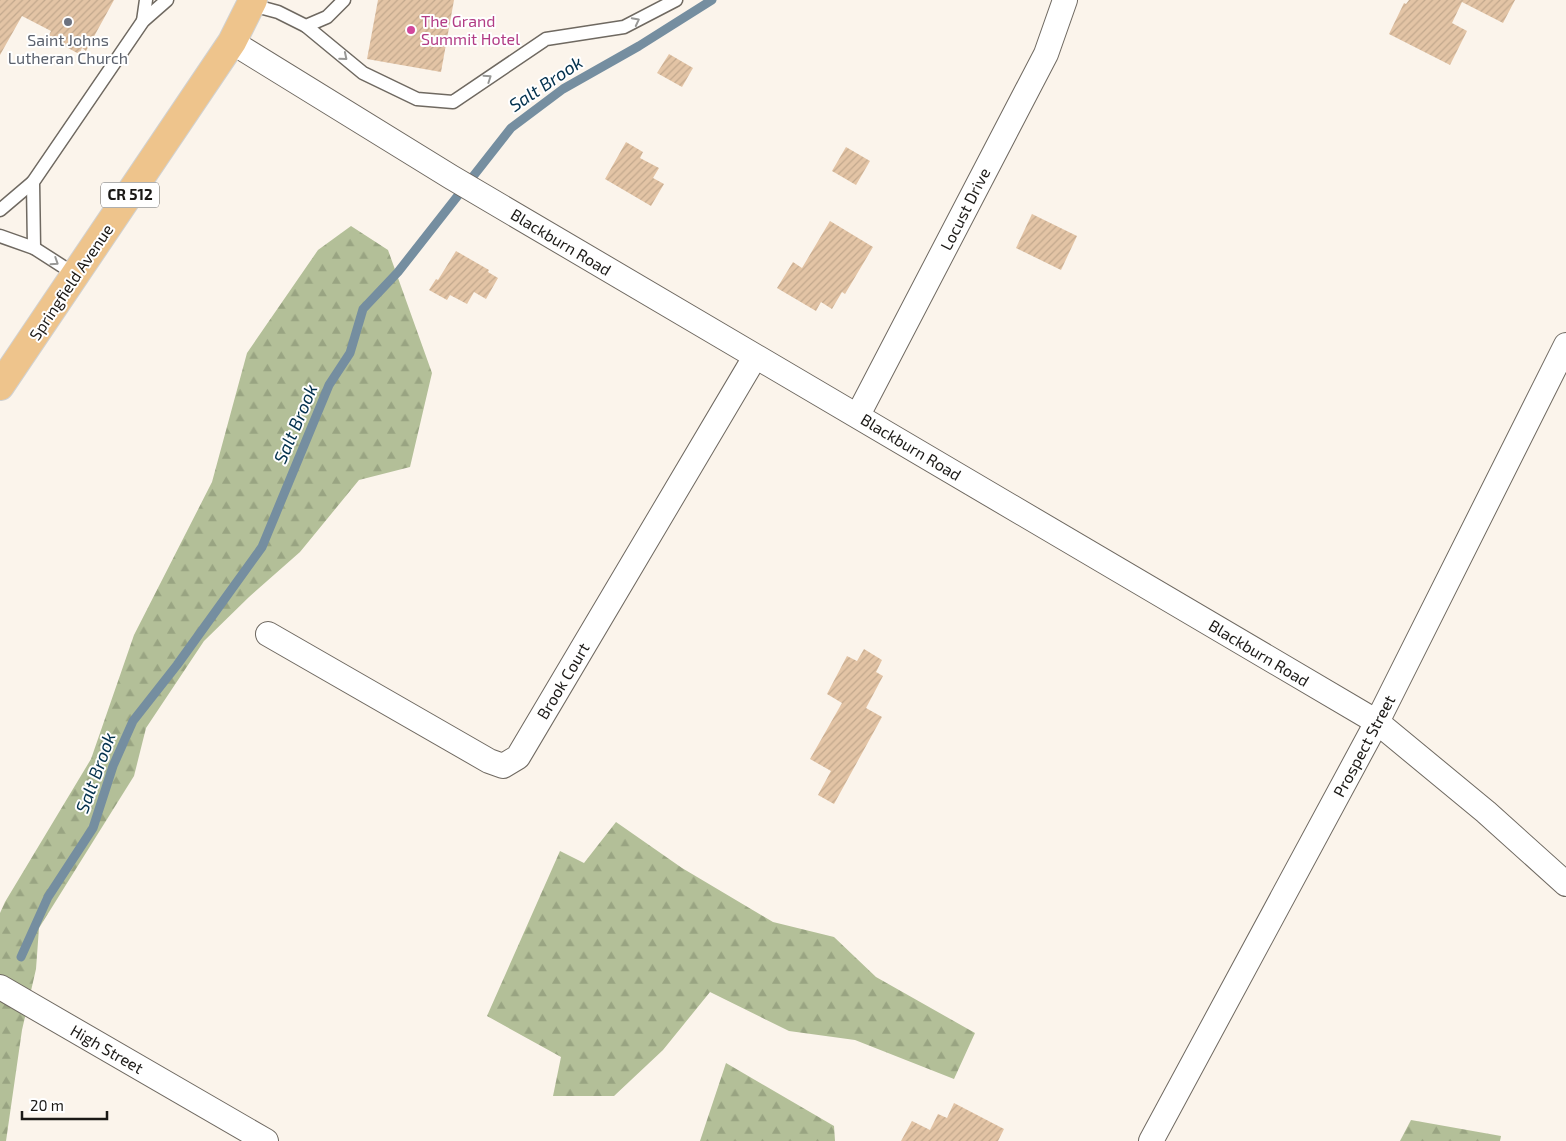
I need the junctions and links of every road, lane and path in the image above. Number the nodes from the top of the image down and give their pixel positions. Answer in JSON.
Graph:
{"nodes":[{"id":1,"x":146,"y":0,"type":"edge"},
{"id":2,"x":167,"y":0,"type":"edge"},
{"id":3,"x":344,"y":0,"type":"edge"},
{"id":4,"x":676,"y":0,"type":"edge"},
{"id":5,"x":1065,"y":0,"type":"edge"},
{"id":6,"x":253,"y":2,"type":"edge"},
{"id":7,"x":144,"y":21,"type":"junction"},
{"id":8,"x":306,"y":26,"type":"junction"},
{"id":9,"x":232,"y":42,"type":"junction"},
{"id":10,"x":33,"y":182,"type":"junction"},
{"id":11,"x":0,"y":210,"type":"edge"},
{"id":12,"x":0,"y":236,"type":"edge"},
{"id":13,"x":34,"y":248,"type":"junction"},
{"id":14,"x":76,"y":275,"type":"junction"},
{"id":15,"x":1566,"y":345,"type":"edge"},
{"id":16,"x":755,"y":357,"type":"junction"},
{"id":17,"x":1560,"y":371,"type":"edge"},
{"id":18,"x":0,"y":386,"type":"edge"},
{"id":19,"x":858,"y":415,"type":"junction"},
{"id":20,"x":268,"y":634,"type":"dead end"},
{"id":21,"x":1377,"y":722,"type":"junction"},
{"id":22,"x":1566,"y":884,"type":"edge"},
{"id":23,"x":0,"y":987,"type":"edge"},
{"id":24,"x":266,"y":1141,"type":"edge"},
{"id":25,"x":1151,"y":1141,"type":"edge"}],
"edges":[{"from":1,"to":7,"type":"lane"},
{"from":2,"to":7,"type":"lane"},
{"from":3,"to":8,"type":"lane"},
{"from":8,"to":4,"type":"lane","one_way":true},
{"from":5,"to":19,"type":"street","name":"Locust Drive"},
{"from":6,"to":8,"type":"lane"},
{"from":6,"to":9,"type":"main road","name":"Springfield Avenue","number":"CR 512"},
{"from":7,"to":10,"type":"lane"},
{"from":9,"to":14,"type":"main road","name":"Springfield Avenue","number":"CR 512"},
{"from":9,"to":16,"type":"street","name":"Blackburn Road"},
{"from":10,"to":11,"type":"lane"},
{"from":10,"to":13,"type":"lane"},
{"from":12,"to":13,"type":"lane"},
{"from":13,"to":14,"type":"lane","one_way":true},
{"from":14,"to":18,"type":"main road","name":"Springfield Avenue","number":"CR 512"},
{"from":15,"to":17,"type":"street","name":"Prospect Street"},
{"from":16,"to":19,"type":"street","name":"Blackburn Road"},
{"from":16,"to":20,"type":"street","name":"Brook Court"},
{"from":17,"to":21,"type":"street","name":"Prospect Street"},
{"from":19,"to":21,"type":"street","name":"Blackburn Road"},
{"from":21,"to":22,"type":"street","name":"Blackburn Road"},
{"from":21,"to":25,"type":"street","name":"Prospect Street"},
{"from":23,"to":24,"type":"street","name":"High Street"}]}
